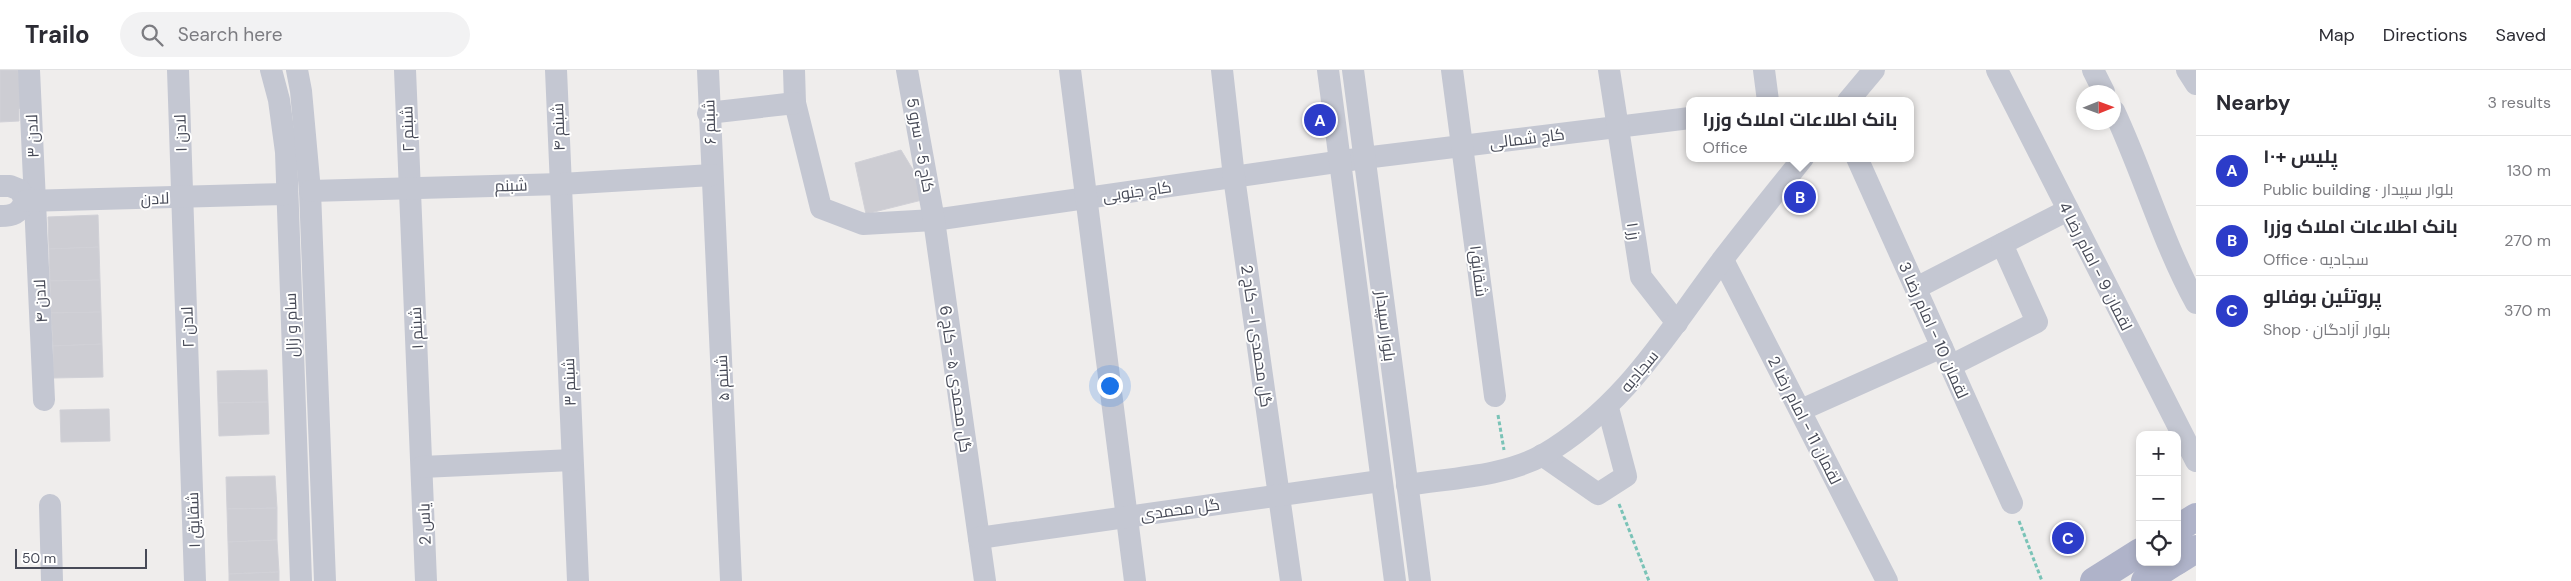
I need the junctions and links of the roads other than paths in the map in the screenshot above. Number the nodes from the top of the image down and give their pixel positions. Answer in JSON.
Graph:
{"nodes":[{"id":1,"x":29,"y":70,"type":"edge"},
{"id":2,"x":178,"y":70,"type":"edge"},
{"id":3,"x":271,"y":70,"type":"edge"},
{"id":4,"x":297,"y":70,"type":"edge"},
{"id":5,"x":405,"y":70,"type":"edge"},
{"id":6,"x":556,"y":70,"type":"edge"},
{"id":7,"x":708,"y":70,"type":"edge"},
{"id":8,"x":794,"y":70,"type":"edge"},
{"id":9,"x":908,"y":70,"type":"edge"},
{"id":10,"x":1070,"y":70,"type":"edge"},
{"id":11,"x":1222,"y":70,"type":"edge"},
{"id":12,"x":1328,"y":70,"type":"edge"},
{"id":13,"x":1353,"y":70,"type":"edge"},
{"id":14,"x":1452,"y":70,"type":"edge"},
{"id":15,"x":1609,"y":70,"type":"edge"},
{"id":16,"x":1764,"y":70,"type":"edge"},
{"id":17,"x":1874,"y":70,"type":"edge"},
{"id":18,"x":1997,"y":70,"type":"edge"},
{"id":19,"x":2094,"y":70,"type":"edge"},
{"id":20,"x":2188,"y":70,"type":"edge"},
{"id":21,"x":2196,"y":84,"type":"edge"},
{"id":22,"x":2101,"y":85,"type":"edge"},
{"id":23,"x":1767,"y":97,"type":"edge"},
{"id":24,"x":1851,"y":97,"type":"edge"},
{"id":25,"x":795,"y":103,"type":"junction"},
{"id":26,"x":708,"y":113,"type":"junction"},
{"id":27,"x":1686,"y":119,"type":"edge"},
{"id":28,"x":2121,"y":127,"type":"edge"},
{"id":29,"x":1616,"y":128,"type":"junction"},
{"id":30,"x":1462,"y":146,"type":"junction"},
{"id":31,"x":1364,"y":158,"type":"junction"},
{"id":32,"x":1340,"y":162,"type":"junction"},
{"id":33,"x":1800,"y":162,"type":"edge"},
{"id":34,"x":1859,"y":162,"type":"edge"},
{"id":35,"x":712,"y":175,"type":"junction"},
{"id":36,"x":1234,"y":177,"type":"junction"},
{"id":37,"x":560,"y":184,"type":"junction"},
{"id":38,"x":0,"y":186,"type":"edge"},
{"id":39,"x":409,"y":188,"type":"junction"},
{"id":40,"x":310,"y":191,"type":"junction"},
{"id":41,"x":286,"y":194,"type":"junction"},
{"id":42,"x":183,"y":196,"type":"junction"},
{"id":43,"x":1086,"y":198,"type":"junction"},
{"id":44,"x":30,"y":202,"type":"junction"},
{"id":45,"x":2068,"y":210,"type":"junction"},
{"id":46,"x":0,"y":216,"type":"edge"},
{"id":47,"x":934,"y":220,"type":"junction"},
{"id":48,"x":2002,"y":244,"type":"junction"},
{"id":49,"x":1723,"y":260,"type":"junction"},
{"id":50,"x":1916,"y":288,"type":"junction"},
{"id":51,"x":2196,"y":303,"type":"edge"},
{"id":52,"x":1677,"y":323,"type":"junction"},
{"id":53,"x":1946,"y":357,"type":"junction"},
{"id":54,"x":1495,"y":396,"type":"road end"},
{"id":55,"x":44,"y":400,"type":"dead end"},
{"id":56,"x":1608,"y":408,"type":"junction"},
{"id":57,"x":1801,"y":410,"type":"junction"},
{"id":58,"x":1542,"y":455,"type":"junction"},
{"id":59,"x":190,"y":458,"type":"joint"},
{"id":60,"x":572,"y":460,"type":"junction"},
{"id":61,"x":2196,"y":461,"type":"edge"},
{"id":62,"x":422,"y":467,"type":"junction"},
{"id":63,"x":1380,"y":480,"type":"junction"},
{"id":64,"x":1407,"y":485,"type":"junction"},
{"id":65,"x":1279,"y":495,"type":"junction"},
{"id":66,"x":2012,"y":503,"type":"road end"},
{"id":67,"x":50,"y":505,"type":"dead end"},
{"id":68,"x":1126,"y":517,"type":"junction"},
{"id":69,"x":2196,"y":517,"type":"edge"},
{"id":70,"x":2181,"y":526,"type":"edge"},
{"id":71,"x":979,"y":538,"type":"junction"},
{"id":72,"x":2196,"y":549,"type":"edge"},
{"id":73,"x":2136,"y":555,"type":"edge"},
{"id":74,"x":2181,"y":559,"type":"edge"},
{"id":75,"x":2169,"y":566,"type":"edge"},
{"id":76,"x":52,"y":581,"type":"edge"},
{"id":77,"x":195,"y":581,"type":"edge"},
{"id":78,"x":301,"y":581,"type":"edge"},
{"id":79,"x":325,"y":581,"type":"edge"},
{"id":80,"x":426,"y":581,"type":"edge"},
{"id":81,"x":578,"y":581,"type":"edge"},
{"id":82,"x":731,"y":581,"type":"edge"},
{"id":83,"x":985,"y":581,"type":"edge"},
{"id":84,"x":1135,"y":581,"type":"edge"},
{"id":85,"x":1291,"y":581,"type":"edge"},
{"id":86,"x":1395,"y":581,"type":"edge"},
{"id":87,"x":1420,"y":581,"type":"edge"},
{"id":88,"x":1887,"y":581,"type":"edge"},
{"id":89,"x":2094,"y":581,"type":"edge"},
{"id":90,"x":2145,"y":581,"type":"edge"}],
"edges":[{"from":1,"to":44,"type":"street","name":"لادن ۳"},
{"from":2,"to":42,"type":"street","name":"لادن ۱"},
{"from":3,"to":41,"type":"street","name":"سام و زال"},
{"from":4,"to":40,"type":"street","name":"سام و زال"},
{"from":5,"to":39,"type":"street","name":"شبنم ۲"},
{"from":6,"to":37,"type":"street","name":"شبنم ۴"},
{"from":7,"to":26,"type":"street","name":"شبنم ۶"},
{"from":8,"to":25,"type":"street"},
{"from":9,"to":47,"type":"street","name":"کاج 5 - سرو 5"},
{"from":10,"to":43,"type":"street"},
{"from":11,"to":36,"type":"street","name":"گل محمدی ۱ - کاج 2"},
{"from":12,"to":32,"type":"street","name":"بلوار سپیدار"},
{"from":13,"to":31,"type":"street","name":"بلوار سپیدار"},
{"from":14,"to":30,"type":"street","name":"شقایق۱"},
{"from":15,"to":29,"type":"street","name":"رز ۱"},
{"from":16,"to":23,"type":"street"},
{"from":17,"to":24,"type":"street"},
{"from":18,"to":45,"type":"street","name":"لقمان 9 - امام رضا 4"},
{"from":19,"to":22,"type":"street"},
{"from":20,"to":21,"type":"street"},
{"from":25,"to":26,"type":"street"},
{"from":25,"to":47,"type":"street","name":"کاج جنوبی"},
{"from":26,"to":35,"type":"street","name":"شبنم ۶"},
{"from":27,"to":29,"type":"street","name":"کاج شمالی"},
{"from":28,"to":51,"type":"street"},
{"from":29,"to":30,"type":"street","name":"کاج شمالی"},
{"from":29,"to":52,"type":"street","name":"رز ۱"},
{"from":30,"to":31,"type":"street","name":"کاج شمالی"},
{"from":30,"to":54,"type":"street","name":"شقایق۱"},
{"from":31,"to":32,"type":"street","name":"کاج شمالی"},
{"from":31,"to":64,"type":"street","name":"بلوار سپیدار"},
{"from":32,"to":36,"type":"street","name":"کاج جنوبی"},
{"from":32,"to":63,"type":"street","name":"بلوار سپیدار"},
{"from":33,"to":49,"type":"street","name":"سجادیه"},
{"from":34,"to":50,"type":"street","name":"لقمان 10 - امام رضا 3"},
{"from":35,"to":37,"type":"street","name":"شبنم"},
{"from":35,"to":82,"type":"street","name":"شبنم ۵"},
{"from":36,"to":43,"type":"street","name":"کاج جنوبی"},
{"from":36,"to":65,"type":"street","name":"گل محمدی ۱ - کاج 2"},
{"from":37,"to":39,"type":"street","name":"شبنم"},
{"from":37,"to":60,"type":"street","name":"شبنم ۳"},
{"from":38,"to":44,"type":"street"},
{"from":39,"to":40,"type":"street","name":"شبنم"},
{"from":39,"to":62,"type":"street","name":"شبنم ۱"},
{"from":40,"to":79,"type":"street","name":"سام و زال"},
{"from":41,"to":42,"type":"street","name":"لادن"},
{"from":41,"to":78,"type":"street","name":"سام و زال"},
{"from":42,"to":44,"type":"street","name":"لادن"},
{"from":42,"to":59,"type":"street","name":"لادن ۲"},
{"from":43,"to":47,"type":"street","name":"کاج جنوبی"},
{"from":43,"to":68,"type":"street"},
{"from":44,"to":46,"type":"street"},
{"from":44,"to":55,"type":"street","name":"لادن ۴"},
{"from":45,"to":48,"type":"street"},
{"from":45,"to":61,"type":"street","name":"لقمان 9 - امام رضا 4"},
{"from":47,"to":71,"type":"street","name":"گل محمدی ۵ - کاج 6"},
{"from":48,"to":50,"type":"street"},
{"from":48,"to":53,"type":"street"},
{"from":49,"to":52,"type":"street","name":"سجادیه"},
{"from":49,"to":57,"type":"street","name":"لقمان 11 - امام رضا 2"},
{"from":50,"to":53,"type":"street","name":"لقمان 10 - امام رضا 3"},
{"from":52,"to":56,"type":"street","name":"سجادیه"},
{"from":53,"to":57,"type":"street"},
{"from":53,"to":66,"type":"street","name":"لقمان 10 - امام رضا 3"},
{"from":56,"to":58,"type":"street","name":"سجادیه"},
{"from":56,"to":58,"type":"street"},
{"from":57,"to":88,"type":"street","name":"لقمان 11 - امام رضا 2"},
{"from":58,"to":64,"type":"street","name":"سجادیه"},
{"from":59,"to":77,"type":"street","name":"شقایق ۱"},
{"from":60,"to":62,"type":"street"},
{"from":60,"to":81,"type":"street","name":"شبنم ۳"},
{"from":62,"to":80,"type":"street","name":"یاس 2"},
{"from":63,"to":65,"type":"street","name":"گل محمدی"},
{"from":63,"to":86,"type":"street","name":"بلوار سپیدار"},
{"from":64,"to":87,"type":"street","name":"بلوار سپیدار"},
{"from":65,"to":68,"type":"street","name":"گل محمدی"},
{"from":65,"to":85,"type":"street","name":"گل محمدی ۱ - کاج 2"},
{"from":67,"to":76,"type":"street"},
{"from":68,"to":71,"type":"street","name":"گل محمدی"},
{"from":68,"to":84,"type":"street"},
{"from":69,"to":70,"type":"main road"},
{"from":71,"to":83,"type":"street","name":"گل محمدی ۵ - کاج 6"},
{"from":72,"to":74,"type":"main road"},
{"from":73,"to":89,"type":"main road"},
{"from":75,"to":90,"type":"main road"}]}
